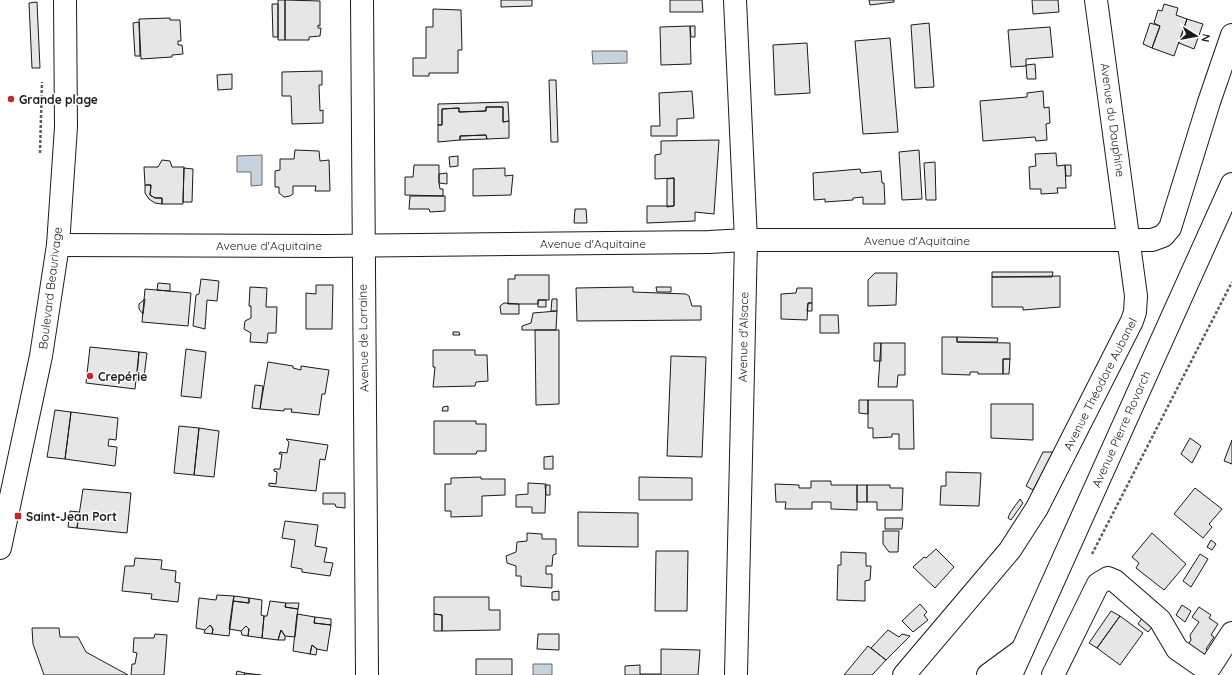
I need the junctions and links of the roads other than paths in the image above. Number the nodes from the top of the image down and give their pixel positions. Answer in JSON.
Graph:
{"nodes":[{"id":1,"x":65,"y":0,"type":"edge"},
{"id":2,"x":362,"y":0,"type":"edge"},
{"id":3,"x":735,"y":0,"type":"edge"},
{"id":4,"x":1096,"y":0,"type":"edge"},
{"id":5,"x":1232,"y":35,"type":"edge"},
{"id":6,"x":1232,"y":184,"type":"edge"},
{"id":7,"x":746,"y":240,"type":"junction"},
{"id":8,"x":1128,"y":240,"type":"junction"},
{"id":9,"x":58,"y":245,"type":"junction"},
{"id":10,"x":362,"y":245,"type":"junction"},
{"id":11,"x":0,"y":548,"type":"edge"},
{"id":12,"x":1228,"y":647,"type":"edge"},
{"id":13,"x":1022,"y":650,"type":"junction"},
{"id":14,"x":367,"y":675,"type":"edge"},
{"id":15,"x":736,"y":675,"type":"edge"},
{"id":16,"x":904,"y":675,"type":"edge"},
{"id":17,"x":988,"y":675,"type":"edge"},
{"id":18,"x":1011,"y":675,"type":"edge"},
{"id":19,"x":1053,"y":675,"type":"edge"}],
"edges":[{"from":1,"to":9,"type":"street","name":"Boulevard Beaurivage"},
{"from":2,"to":10,"type":"street","name":"Avenue de Lorraine"},
{"from":3,"to":7,"type":"street","name":"Avenue d'Alsace"},
{"from":4,"to":8,"type":"street","name":"Avenue du Dauphine"},
{"from":5,"to":8,"type":"street"},
{"from":6,"to":13,"type":"street","name":"Avenue Pierre Rovarch"},
{"from":7,"to":8,"type":"street","name":"Avenue d'Aquitaine"},
{"from":7,"to":10,"type":"street","name":"Avenue d'Aquitaine"},
{"from":7,"to":15,"type":"street","name":"Avenue d'Alsace"},
{"from":8,"to":16,"type":"street","name":"Avenue Théodore Aubanel"},
{"from":9,"to":10,"type":"street","name":"Avenue d'Aquitaine"},
{"from":9,"to":11,"type":"street","name":"Boulevard Beaurivage"},
{"from":10,"to":14,"type":"street","name":"Avenue de Lorraine"},
{"from":12,"to":19,"type":"street"},
{"from":13,"to":17,"type":"street"},
{"from":13,"to":18,"type":"street","name":"Avenue Pierre Rovarch"}]}
